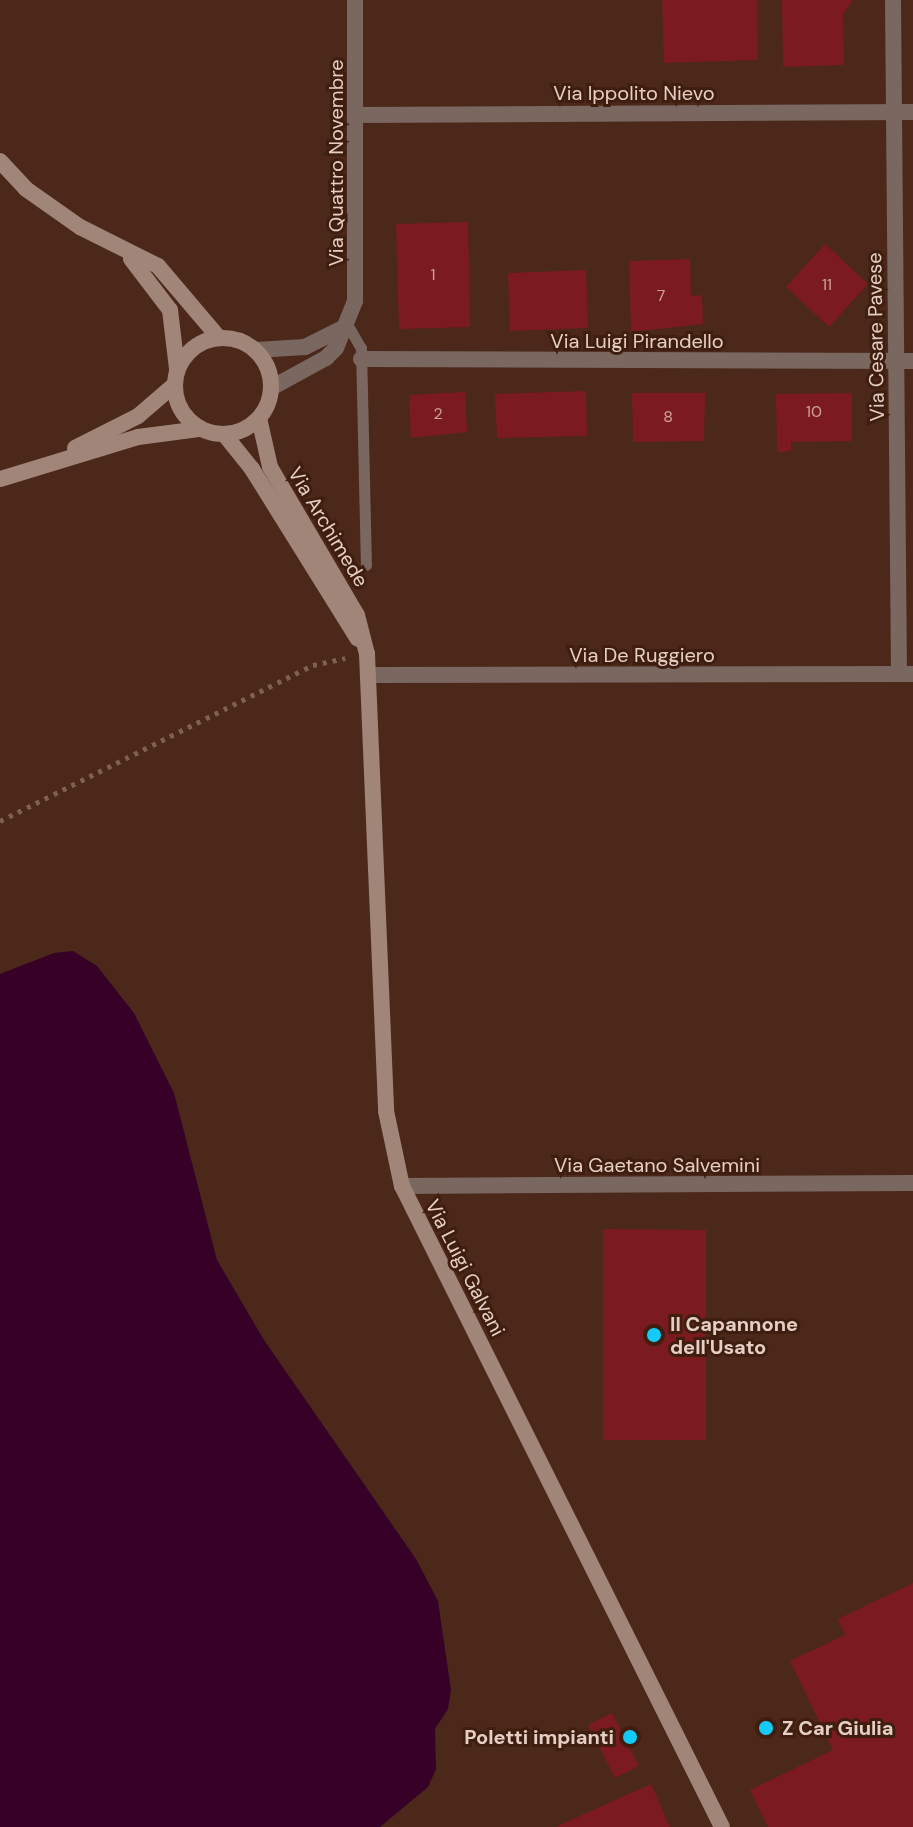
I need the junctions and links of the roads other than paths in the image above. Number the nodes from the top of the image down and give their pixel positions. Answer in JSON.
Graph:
{"nodes":[{"id":1,"x":355,"y":0,"type":"edge"},
{"id":2,"x":893,"y":0,"type":"edge"},
{"id":3,"x":893,"y":112,"type":"junction"},
{"id":4,"x":913,"y":112,"type":"edge"},
{"id":5,"x":355,"y":115,"type":"junction"},
{"id":6,"x":0,"y":161,"type":"edge"},
{"id":7,"x":127,"y":255,"type":"junction"},
{"id":8,"x":347,"y":324,"type":"junction"},
{"id":9,"x":219,"y":338,"type":"junction"},
{"id":10,"x":256,"y":350,"type":"junction"},
{"id":11,"x":361,"y":359,"type":"junction"},
{"id":12,"x":905,"y":361,"type":"edge"},
{"id":13,"x":176,"y":378,"type":"junction"},
{"id":14,"x":271,"y":388,"type":"junction"},
{"id":15,"x":259,"y":418,"type":"junction"},
{"id":16,"x":200,"y":429,"type":"junction"},
{"id":17,"x":224,"y":434,"type":"junction"},
{"id":18,"x":48,"y":462,"type":"junction"},
{"id":19,"x":0,"y":479,"type":"edge"},
{"id":20,"x":366,"y":565,"type":"dead end"},
{"id":21,"x":367,"y":654,"type":"junction"},
{"id":22,"x":906,"y":674,"type":"edge"},
{"id":23,"x":371,"y":675,"type":"junction"},
{"id":24,"x":913,"y":1183,"type":"edge"},
{"id":25,"x":402,"y":1186,"type":"junction"},
{"id":26,"x":722,"y":1827,"type":"edge"}],
"edges":[{"from":1,"to":5,"type":"street","name":"Via Quattro Novembre"},
{"from":2,"to":3,"type":"street","name":"Via Cesare Pavese"},
{"from":3,"to":4,"type":"street","name":"Via Ippolito Nievo"},
{"from":3,"to":5,"type":"street","name":"Via Ippolito Nievo"},
{"from":3,"to":12,"type":"street","name":"Via Cesare Pavese"},
{"from":5,"to":8,"type":"street","name":"Via Quattro Novembre"},
{"from":6,"to":7,"type":"street"},
{"from":7,"to":9,"type":"street"},
{"from":7,"to":13,"type":"street"},
{"from":8,"to":10,"type":"street"},
{"from":8,"to":11,"type":"lane"},
{"from":8,"to":14,"type":"street","name":"Via Quattro Novembre"},
{"from":9,"to":10,"type":"street"},
{"from":9,"to":13,"type":"street"},
{"from":10,"to":14,"type":"street"},
{"from":11,"to":12,"type":"street","name":"Via Luigi Pirandello"},
{"from":11,"to":20,"type":"lane"},
{"from":12,"to":22,"type":"street","name":"Via Cesare Pavese"},
{"from":13,"to":16,"type":"street"},
{"from":13,"to":18,"type":"street"},
{"from":14,"to":15,"type":"street"},
{"from":15,"to":17,"type":"street"},
{"from":15,"to":21,"type":"street","name":"Via Archimede"},
{"from":16,"to":17,"type":"street"},
{"from":16,"to":18,"type":"street"},
{"from":17,"to":21,"type":"street","name":"Via Archimede"},
{"from":18,"to":19,"type":"street"},
{"from":21,"to":23,"type":"street","name":"Via Archimede"},
{"from":22,"to":23,"type":"street","name":"Via De Ruggiero"},
{"from":23,"to":25,"type":"street","name":"Via Luigi Galvani"},
{"from":24,"to":25,"type":"street","name":"Via Gaetano Salvemini"},
{"from":25,"to":26,"type":"street","name":"Via Luigi Galvani"}]}
